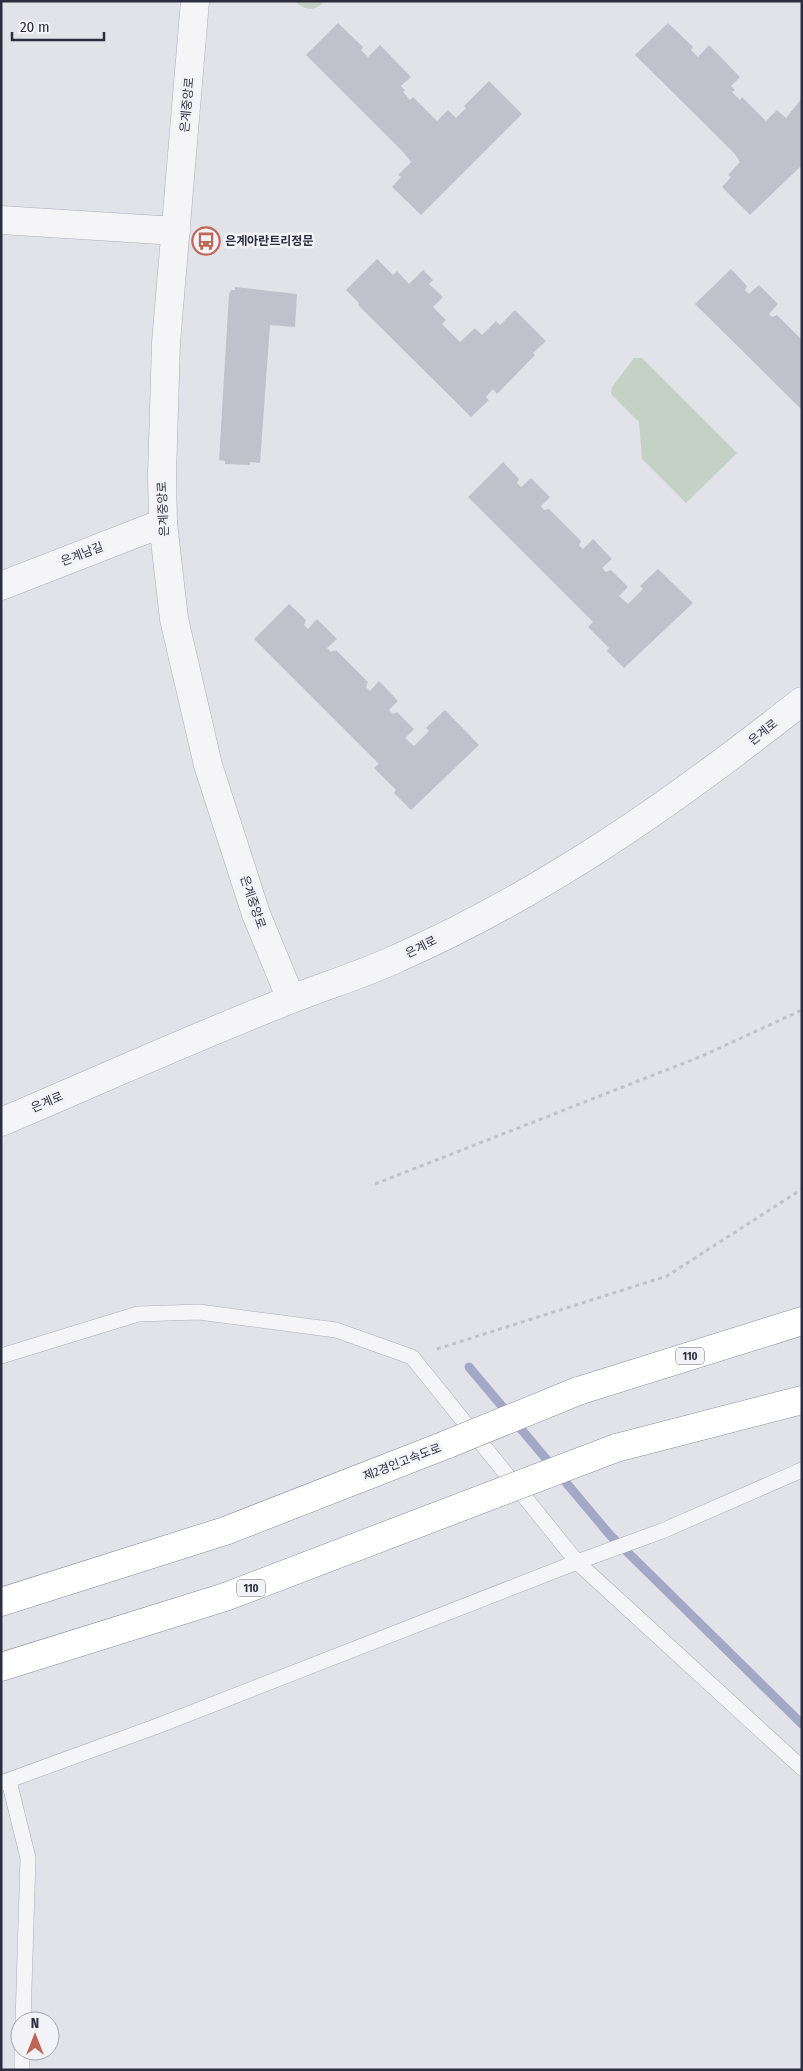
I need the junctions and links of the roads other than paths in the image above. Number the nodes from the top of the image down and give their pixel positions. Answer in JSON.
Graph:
{"nodes":[{"id":1,"x":195,"y":1,"type":"edge"},
{"id":2,"x":1,"y":220,"type":"edge"},
{"id":3,"x":176,"y":230,"type":"junction"},
{"id":4,"x":163,"y":523,"type":"junction"},
{"id":5,"x":1,"y":586,"type":"edge"},
{"id":6,"x":802,"y":701,"type":"edge"},
{"id":7,"x":291,"y":999,"type":"junction"},
{"id":8,"x":1,"y":1122,"type":"edge"},
{"id":9,"x":802,"y":1321,"type":"edge"},
{"id":10,"x":1,"y":1356,"type":"edge"},
{"id":11,"x":802,"y":1400,"type":"edge"},
{"id":12,"x":802,"y":1470,"type":"edge"},
{"id":13,"x":577,"y":1562,"type":"junction"},
{"id":14,"x":1,"y":1602,"type":"edge"},
{"id":15,"x":1,"y":1667,"type":"edge"},
{"id":16,"x":802,"y":1768,"type":"edge"},
{"id":17,"x":5,"y":1782,"type":"edge"},
{"id":18,"x":23,"y":2011,"type":"edge"}],
"edges":[{"from":1,"to":3,"type":"street","name":"은계중앙로"},
{"from":2,"to":3,"type":"street"},
{"from":3,"to":4,"type":"street","name":"은계중앙로"},
{"from":4,"to":5,"type":"street","name":"은계남길"},
{"from":4,"to":7,"type":"street","name":"은계중앙로"},
{"from":6,"to":7,"type":"street","name":"은계로"},
{"from":7,"to":8,"type":"street","name":"은계로"},
{"from":9,"to":14,"type":"highway","name":"제2경인고속도로","number":"110","bridge":true},
{"from":10,"to":13,"type":"lane"},
{"from":11,"to":15,"type":"highway","number":"110","bridge":true},
{"from":12,"to":13,"type":"lane"},
{"from":13,"to":16,"type":"lane"},
{"from":13,"to":17,"type":"lane"},
{"from":17,"to":18,"type":"lane"}]}
